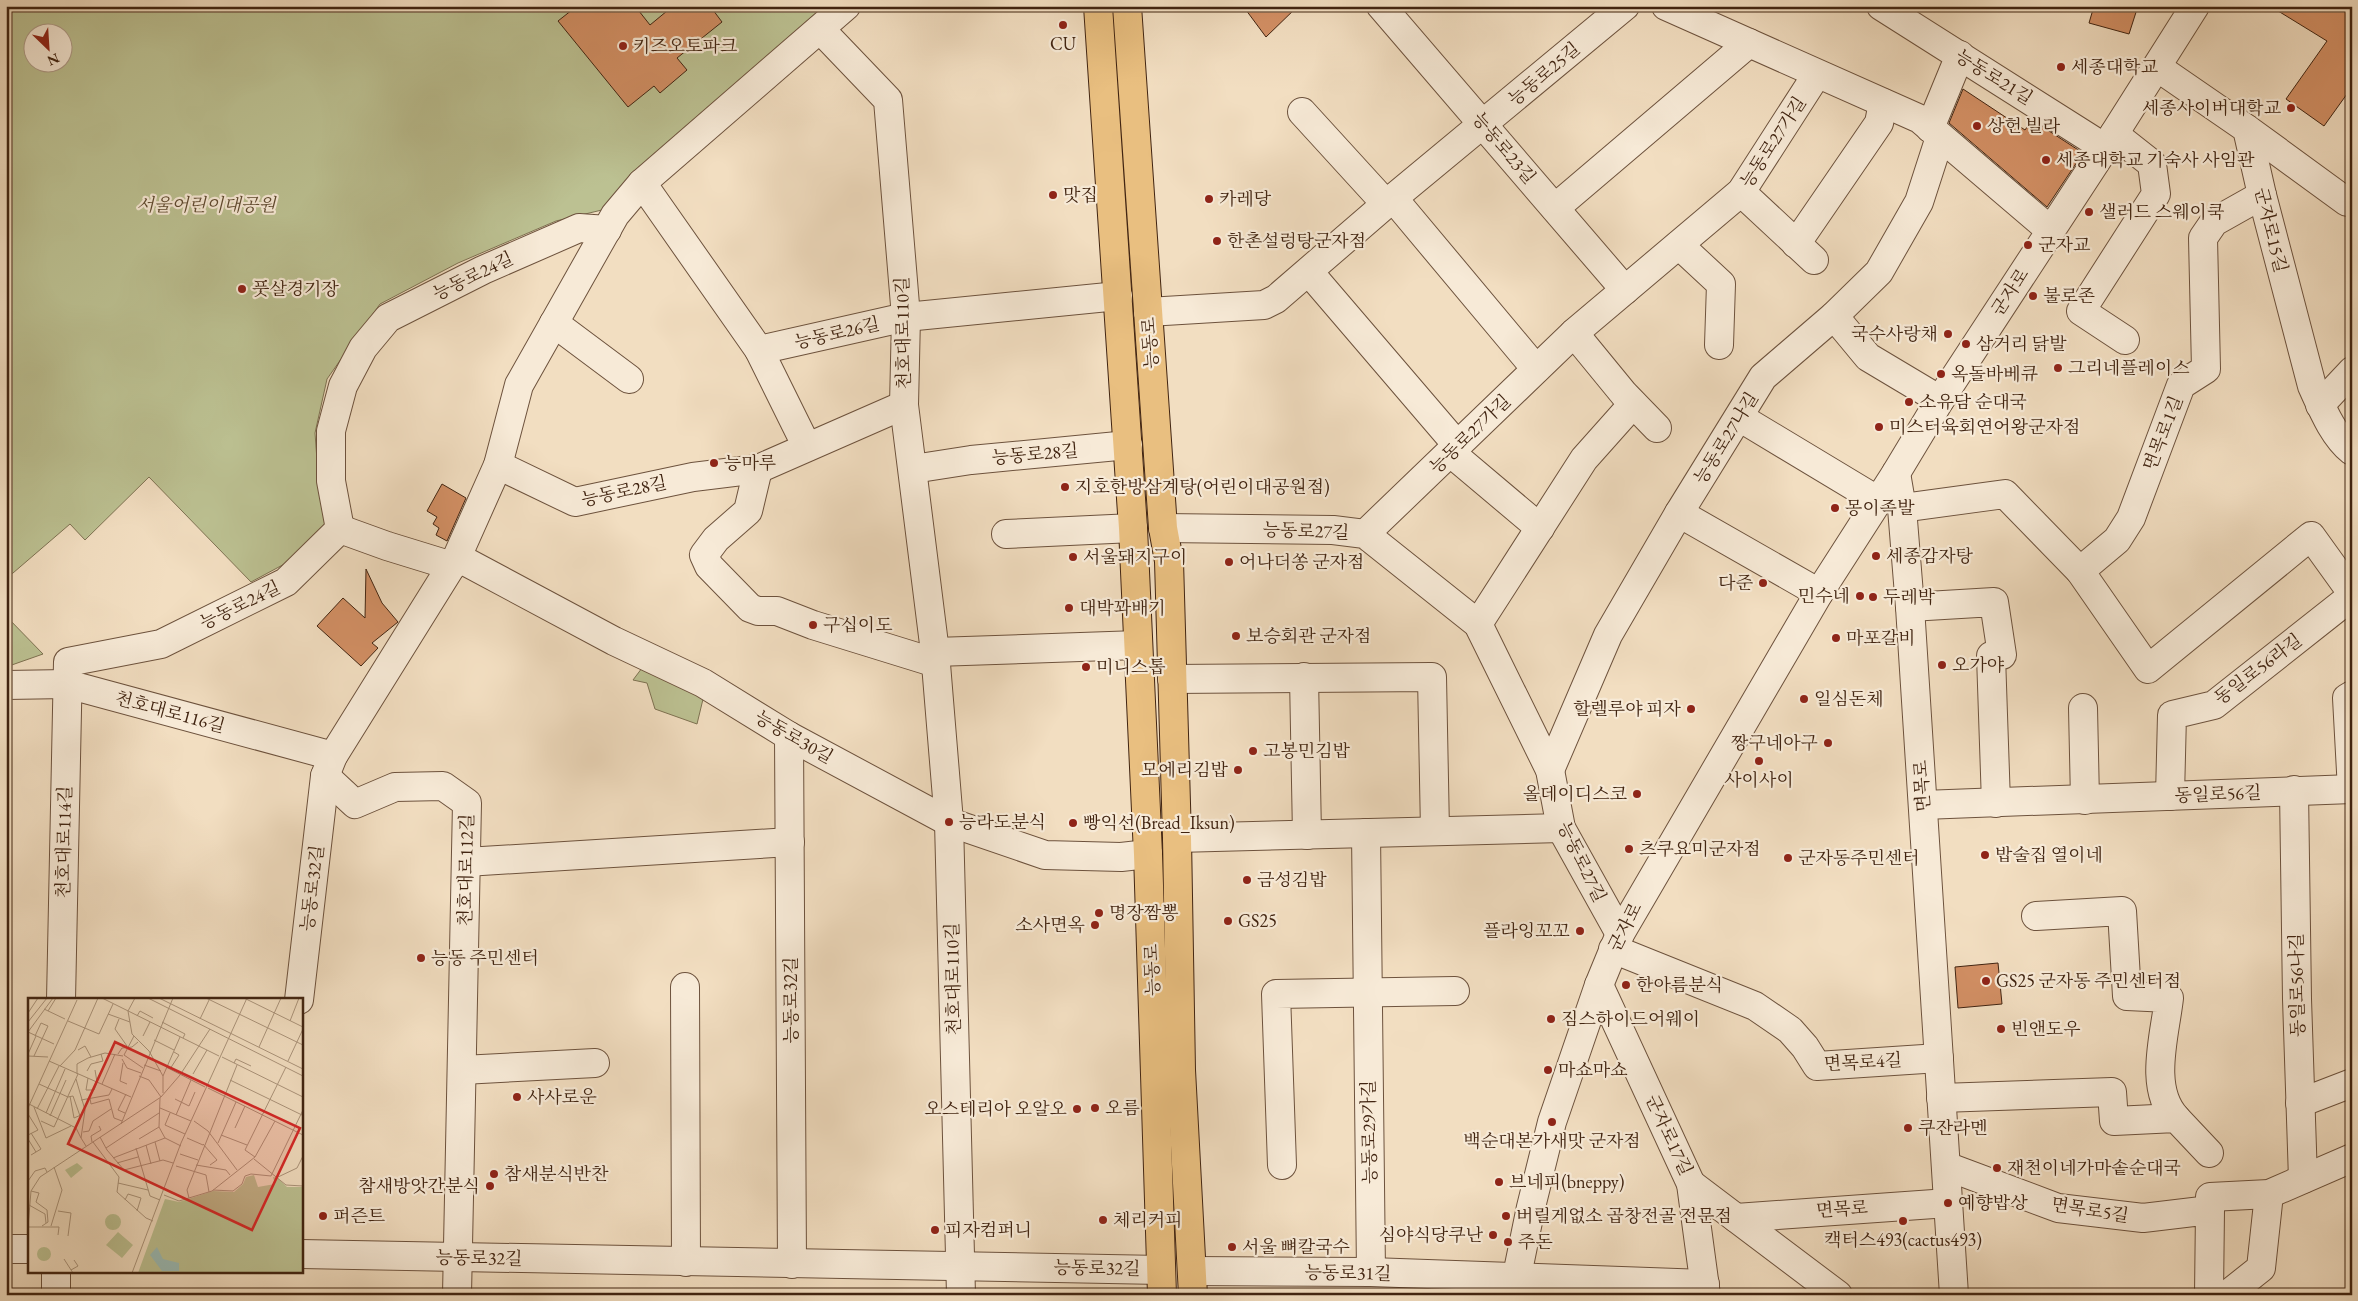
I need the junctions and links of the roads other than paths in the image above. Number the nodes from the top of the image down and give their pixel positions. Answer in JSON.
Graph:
{"nodes":[{"id":1,"x":846,"y":6,"type":"edge"},
{"id":2,"x":1098,"y":6,"type":"edge"},
{"id":3,"x":1128,"y":6,"type":"edge"},
{"id":4,"x":1381,"y":6,"type":"edge"},
{"id":5,"x":1625,"y":6,"type":"edge"},
{"id":6,"x":1666,"y":6,"type":"edge"},
{"id":7,"x":1881,"y":6,"type":"edge"},
{"id":8,"x":2195,"y":6,"type":"edge"},
{"id":9,"x":820,"y":29,"type":"junction"},
{"id":10,"x":1748,"y":43,"type":"junction"},
{"id":11,"x":1960,"y":55,"type":"junction"},
{"id":12,"x":2157,"y":67,"type":"junction"},
{"id":13,"x":1817,"y":74,"type":"junction"},
{"id":14,"x":1883,"y":103,"type":"junction"},
{"id":15,"x":1302,"y":112,"type":"dead end"},
{"id":16,"x":1484,"y":124,"type":"junction"},
{"id":17,"x":2247,"y":129,"type":"junction"},
{"id":18,"x":1935,"y":132,"type":"junction"},
{"id":19,"x":2110,"y":141,"type":"junction"},
{"id":20,"x":642,"y":183,"type":"junction"},
{"id":21,"x":1741,"y":192,"type":"junction"},
{"id":22,"x":2262,"y":195,"type":"junction"},
{"id":23,"x":1390,"y":201,"type":"junction"},
{"id":24,"x":2352,"y":202,"type":"edge"},
{"id":25,"x":1555,"y":208,"type":"junction"},
{"id":26,"x":607,"y":230,"type":"junction"},
{"id":27,"x":2050,"y":230,"type":"junction"},
{"id":28,"x":1679,"y":245,"type":"junction"},
{"id":29,"x":1309,"y":272,"type":"junction"},
{"id":30,"x":1625,"y":290,"type":"junction"},
{"id":31,"x":1118,"y":296,"type":"junction"},
{"id":32,"x":1148,"y":312,"type":"junction"},
{"id":33,"x":1834,"y":316,"type":"junction"},
{"id":34,"x":906,"y":317,"type":"junction"},
{"id":35,"x":554,"y":323,"type":"junction"},
{"id":36,"x":1574,"y":334,"type":"junction"},
{"id":37,"x":2125,"y":340,"type":"dead end"},
{"id":38,"x":1719,"y":345,"type":"dead end"},
{"id":39,"x":759,"y":350,"type":"junction"},
{"id":40,"x":1536,"y":369,"type":"junction"},
{"id":41,"x":2352,"y":371,"type":"edge"},
{"id":42,"x":629,"y":379,"type":"dead end"},
{"id":43,"x":1940,"y":400,"type":"junction"},
{"id":44,"x":1633,"y":404,"type":"junction"},
{"id":45,"x":904,"y":405,"type":"junction"},
{"id":46,"x":2320,"y":405,"type":"junction"},
{"id":47,"x":1739,"y":417,"type":"junction"},
{"id":48,"x":1657,"y":428,"type":"dead end"},
{"id":49,"x":1128,"y":445,"type":"junction"},
{"id":50,"x":807,"y":447,"type":"junction"},
{"id":51,"x":1455,"y":449,"type":"junction"},
{"id":52,"x":2352,"y":451,"type":"edge"},
{"id":53,"x":498,"y":465,"type":"junction"},
{"id":54,"x":758,"y":469,"type":"junction"},
{"id":55,"x":913,"y":469,"type":"junction"},
{"id":56,"x":1890,"y":504,"type":"junction"},
{"id":57,"x":1679,"y":513,"type":"junction"},
{"id":58,"x":1133,"y":528,"type":"junction"},
{"id":59,"x":1163,"y":528,"type":"junction"},
{"id":60,"x":1540,"y":528,"type":"junction"},
{"id":61,"x":340,"y":529,"type":"junction"},
{"id":62,"x":1006,"y":534,"type":"dead end"},
{"id":63,"x":1365,"y":534,"type":"junction"},
{"id":64,"x":454,"y":562,"type":"junction"},
{"id":65,"x":2080,"y":571,"type":"junction"},
{"id":66,"x":1818,"y":593,"type":"junction"},
{"id":67,"x":2352,"y":594,"type":"edge"},
{"id":68,"x":1910,"y":607,"type":"junction"},
{"id":69,"x":1478,"y":624,"type":"junction"},
{"id":70,"x":1138,"y":645,"type":"junction"},
{"id":71,"x":935,"y":658,"type":"junction"},
{"id":72,"x":1304,"y":677,"type":"junction"},
{"id":73,"x":1172,"y":679,"type":"junction"},
{"id":74,"x":66,"y":684,"type":"junction"},
{"id":75,"x":6,"y":685,"type":"edge"},
{"id":76,"x":2352,"y":695,"type":"edge"},
{"id":77,"x":2083,"y":708,"type":"dead end"},
{"id":78,"x":789,"y":736,"type":"junction"},
{"id":79,"x":329,"y":766,"type":"junction"},
{"id":80,"x":1550,"y":770,"type":"junction"},
{"id":81,"x":2352,"y":789,"type":"edge"},
{"id":82,"x":2294,"y":790,"type":"junction"},
{"id":83,"x":2170,"y":796,"type":"junction"},
{"id":84,"x":2085,"y":800,"type":"junction"},
{"id":85,"x":1996,"y":803,"type":"junction"},
{"id":86,"x":1923,"y":805,"type":"junction"},
{"id":87,"x":949,"y":822,"type":"junction"},
{"id":88,"x":1562,"y":828,"type":"junction"},
{"id":89,"x":1435,"y":831,"type":"junction"},
{"id":90,"x":1366,"y":833,"type":"junction"},
{"id":91,"x":1307,"y":835,"type":"junction"},
{"id":92,"x":1177,"y":838,"type":"junction"},
{"id":93,"x":790,"y":842,"type":"junction"},
{"id":94,"x":1148,"y":854,"type":"junction"},
{"id":95,"x":466,"y":862,"type":"junction"},
{"id":96,"x":2036,"y":916,"type":"dead end"},
{"id":97,"x":1616,"y":941,"type":"junction"},
{"id":98,"x":1599,"y":985,"type":"junction"},
{"id":99,"x":684,"y":987,"type":"dead end"},
{"id":100,"x":1455,"y":991,"type":"dead end"},
{"id":101,"x":1368,"y":993,"type":"junction"},
{"id":102,"x":61,"y":998,"type":"edge"},
{"id":103,"x":299,"y":998,"type":"edge"},
{"id":104,"x":1939,"y":1058,"type":"junction"},
{"id":105,"x":595,"y":1063,"type":"dead end"},
{"id":106,"x":462,"y":1070,"type":"junction"},
{"id":107,"x":2352,"y":1083,"type":"edge"},
{"id":108,"x":1941,"y":1098,"type":"junction"},
{"id":109,"x":2300,"y":1103,"type":"junction"},
{"id":110,"x":2176,"y":1118,"type":"junction"},
{"id":111,"x":2209,"y":1153,"type":"dead end"},
{"id":112,"x":2352,"y":1158,"type":"edge"},
{"id":113,"x":1282,"y":1165,"type":"dead end"},
{"id":114,"x":1946,"y":1166,"type":"junction"},
{"id":115,"x":2303,"y":1179,"type":"junction"},
{"id":116,"x":1691,"y":1184,"type":"junction"},
{"id":117,"x":2269,"y":1194,"type":"junction"},
{"id":118,"x":1948,"y":1203,"type":"junction"},
{"id":119,"x":2210,"y":1204,"type":"junction"},
{"id":120,"x":1736,"y":1218,"type":"junction"},
{"id":121,"x":6,"y":1249,"type":"edge"},
{"id":122,"x":28,"y":1249,"type":"edge"},
{"id":123,"x":302,"y":1254,"type":"edge"},
{"id":124,"x":458,"y":1257,"type":"junction"},
{"id":125,"x":686,"y":1262,"type":"junction"},
{"id":126,"x":792,"y":1264,"type":"junction"},
{"id":127,"x":961,"y":1267,"type":"junction"},
{"id":128,"x":1371,"y":1272,"type":"junction"},
{"id":129,"x":56,"y":1274,"type":"edge"},
{"id":130,"x":1162,"y":1282,"type":"edge"},
{"id":131,"x":1192,"y":1283,"type":"edge"},
{"id":132,"x":1515,"y":1286,"type":"edge"},
{"id":133,"x":1654,"y":1288,"type":"edge"},
{"id":134,"x":1705,"y":1290,"type":"edge"},
{"id":135,"x":56,"y":1295,"type":"edge"},
{"id":136,"x":457,"y":1295,"type":"edge"},
{"id":137,"x":962,"y":1295,"type":"edge"},
{"id":138,"x":1838,"y":1295,"type":"edge"},
{"id":139,"x":1954,"y":1295,"type":"edge"},
{"id":140,"x":2210,"y":1295,"type":"edge"},
{"id":141,"x":2227,"y":1295,"type":"edge"}],
"edges":[{"from":1,"to":9,"type":"street"},
{"from":2,"to":31,"type":"main road","name":"능동로"},
{"from":3,"to":32,"type":"main road","name":"능동로"},
{"from":4,"to":16,"type":"street","name":"능동로23길"},
{"from":5,"to":16,"type":"street","name":"능동로25길"},
{"from":6,"to":10,"type":"street"},
{"from":7,"to":11,"type":"street","name":"능동로21길"},
{"from":8,"to":12,"type":"street","name":"군자로"},
{"from":9,"to":20,"type":"street"},
{"from":9,"to":34,"type":"street","name":"천호대로110길"},
{"from":10,"to":13,"type":"street"},
{"from":10,"to":25,"type":"street"},
{"from":11,"to":18,"type":"street","name":"능동로27나길"},
{"from":11,"to":19,"type":"street","name":"능동로21길"},
{"from":12,"to":17,"type":"street"},
{"from":12,"to":19,"type":"street","name":"군자로"},
{"from":13,"to":14,"type":"street"},
{"from":13,"to":21,"type":"street","name":"능동로27가길"},
{"from":14,"to":18,"type":"street"},
{"from":14,"to":21,"type":"street"},
{"from":15,"to":23,"type":"street"},
{"from":16,"to":23,"type":"street","name":"능동로25길"},
{"from":16,"to":25,"type":"street","name":"능동로23길"},
{"from":17,"to":22,"type":"street","name":"군자로15길"},
{"from":17,"to":24,"type":"street"},
{"from":18,"to":27,"type":"street"},
{"from":18,"to":33,"type":"street","name":"능동로27나길"},
{"from":19,"to":27,"type":"street","name":"군자로"},
{"from":19,"to":37,"type":"street"},
{"from":20,"to":26,"type":"street"},
{"from":20,"to":39,"type":"street"},
{"from":21,"to":28,"type":"street","name":"능동로27가길"},
{"from":22,"to":46,"type":"street","name":"군자로15길"},
{"from":22,"to":65,"type":"street","name":"면목로1길"},
{"from":23,"to":29,"type":"street","name":"능동로25길"},
{"from":23,"to":40,"type":"street"},
{"from":25,"to":30,"type":"street","name":"능동로23길"},
{"from":26,"to":35,"type":"street"},
{"from":26,"to":61,"type":"street","name":"능동로24길"},
{"from":27,"to":43,"type":"street","name":"군자로"},
{"from":28,"to":30,"type":"street","name":"능동로27가길"},
{"from":28,"to":38,"type":"street"},
{"from":29,"to":32,"type":"street","name":"능동로25길"},
{"from":29,"to":51,"type":"street"},
{"from":30,"to":36,"type":"street","name":"능동로27가길"},
{"from":31,"to":34,"type":"street","name":"능동로26길"},
{"from":31,"to":49,"type":"main road","name":"능동로"},
{"from":32,"to":59,"type":"main road","name":"능동로"},
{"from":33,"to":43,"type":"street"},
{"from":33,"to":47,"type":"street","name":"능동로27나길"},
{"from":34,"to":39,"type":"street","name":"능동로26길"},
{"from":34,"to":45,"type":"street","name":"천호대로110길"},
{"from":35,"to":42,"type":"street"},
{"from":35,"to":53,"type":"street"},
{"from":36,"to":40,"type":"street","name":"능동로27가길"},
{"from":36,"to":44,"type":"street"},
{"from":39,"to":50,"type":"street"},
{"from":40,"to":51,"type":"street","name":"능동로27가길"},
{"from":41,"to":46,"type":"street"},
{"from":43,"to":56,"type":"street","name":"군자로"},
{"from":44,"to":48,"type":"street"},
{"from":44,"to":60,"type":"street"},
{"from":45,"to":50,"type":"street","name":"능동로28길"},
{"from":45,"to":55,"type":"street","name":"천호대로110길"},
{"from":46,"to":52,"type":"street","name":"군자로15길"},
{"from":47,"to":56,"type":"street"},
{"from":47,"to":57,"type":"street","name":"능동로27나길"},
{"from":49,"to":55,"type":"street","name":"능동로28길"},
{"from":49,"to":58,"type":"main road","name":"능동로"},
{"from":50,"to":54,"type":"street","name":"능동로28길"},
{"from":51,"to":60,"type":"street"},
{"from":51,"to":63,"type":"street","name":"능동로27가길"},
{"from":53,"to":54,"type":"street","name":"능동로28길"},
{"from":53,"to":64,"type":"street"},
{"from":54,"to":71,"type":"street"},
{"from":55,"to":71,"type":"street","name":"천호대로110길"},
{"from":56,"to":65,"type":"street"},
{"from":56,"to":66,"type":"street","name":"군자로"},
{"from":56,"to":68,"type":"street","name":"면목로"},
{"from":57,"to":66,"type":"street"},
{"from":57,"to":80,"type":"street","name":"능동로27나길"},
{"from":58,"to":62,"type":"street"},
{"from":58,"to":70,"type":"main road","name":"능동로"},
{"from":59,"to":63,"type":"street","name":"능동로27길"},
{"from":59,"to":73,"type":"main road","name":"능동로"},
{"from":60,"to":69,"type":"street"},
{"from":61,"to":64,"type":"street","name":"능동로30길"},
{"from":61,"to":74,"type":"street","name":"능동로24길"},
{"from":63,"to":69,"type":"street","name":"능동로27길"},
{"from":64,"to":78,"type":"street","name":"능동로30길"},
{"from":64,"to":79,"type":"street"},
{"from":65,"to":67,"type":"street"},
{"from":66,"to":97,"type":"street","name":"군자로"},
{"from":67,"to":83,"type":"street","name":"동일로56라길"},
{"from":68,"to":85,"type":"street"},
{"from":68,"to":86,"type":"street","name":"면목로"},
{"from":69,"to":80,"type":"street","name":"능동로27길"},
{"from":70,"to":71,"type":"street"},
{"from":70,"to":94,"type":"main road","name":"능동로"},
{"from":71,"to":87,"type":"street","name":"천호대로110길"},
{"from":72,"to":73,"type":"street"},
{"from":72,"to":89,"type":"street"},
{"from":72,"to":91,"type":"street"},
{"from":73,"to":92,"type":"main road","name":"능동로"},
{"from":74,"to":75,"type":"street","name":"천호대로116길"},
{"from":74,"to":79,"type":"street","name":"천호대로116길"},
{"from":74,"to":102,"type":"street","name":"천호대로114길"},
{"from":76,"to":81,"type":"street","name":"동일로56길"},
{"from":77,"to":84,"type":"street"},
{"from":78,"to":87,"type":"street","name":"능동로30길"},
{"from":78,"to":93,"type":"street","name":"능동로32길"},
{"from":79,"to":95,"type":"street","name":"천호대로112길"},
{"from":79,"to":103,"type":"street","name":"능동로32길"},
{"from":80,"to":88,"type":"street","name":"능동로27길"},
{"from":81,"to":82,"type":"street","name":"동일로56길"},
{"from":82,"to":83,"type":"street","name":"동일로56길"},
{"from":82,"to":109,"type":"street","name":"동일로56나길"},
{"from":83,"to":84,"type":"street","name":"동일로56길"},
{"from":84,"to":85,"type":"street","name":"동일로56길"},
{"from":85,"to":86,"type":"street","name":"동일로56길"},
{"from":86,"to":104,"type":"street","name":"면목로"},
{"from":87,"to":94,"type":"street","name":"능동로30길"},
{"from":87,"to":127,"type":"street","name":"천호대로110길"},
{"from":88,"to":89,"type":"street"},
{"from":88,"to":97,"type":"street","name":"능동로27길"},
{"from":89,"to":90,"type":"street"},
{"from":90,"to":91,"type":"street"},
{"from":90,"to":101,"type":"street","name":"능동로29가길"},
{"from":91,"to":92,"type":"street"},
{"from":92,"to":131,"type":"main road","name":"능동로"},
{"from":93,"to":95,"type":"street"},
{"from":93,"to":126,"type":"street","name":"능동로32길"},
{"from":94,"to":130,"type":"main road","name":"능동로"},
{"from":95,"to":106,"type":"street","name":"천호대로112길"},
{"from":96,"to":110,"type":"street"},
{"from":97,"to":98,"type":"street","name":"군자로"},
{"from":97,"to":104,"type":"street","name":"면목로4길"},
{"from":98,"to":116,"type":"street","name":"군자로17길"},
{"from":98,"to":132,"type":"street","name":"군자로"},
{"from":99,"to":125,"type":"street"},
{"from":100,"to":101,"type":"street"},
{"from":101,"to":113,"type":"street"},
{"from":101,"to":128,"type":"street","name":"능동로29가길"},
{"from":104,"to":108,"type":"street","name":"면목로"},
{"from":105,"to":106,"type":"street"},
{"from":106,"to":124,"type":"street","name":"천호대로112길"},
{"from":107,"to":109,"type":"street"},
{"from":108,"to":110,"type":"street"},
{"from":108,"to":114,"type":"street","name":"면목로"},
{"from":109,"to":115,"type":"street","name":"동일로56나길"},
{"from":110,"to":111,"type":"street"},
{"from":112,"to":115,"type":"street","name":"면목로5길"},
{"from":114,"to":118,"type":"street","name":"면목로"},
{"from":114,"to":119,"type":"street","name":"면목로5길"},
{"from":115,"to":117,"type":"street","name":"면목로5길"},
{"from":116,"to":120,"type":"street"},
{"from":116,"to":134,"type":"street","name":"군자로17길"},
{"from":117,"to":119,"type":"street","name":"면목로5길"},
{"from":117,"to":141,"type":"street"},
{"from":118,"to":120,"type":"street","name":"면목로"},
{"from":118,"to":139,"type":"street","name":"면목로"},
{"from":119,"to":140,"type":"street"},
{"from":120,"to":138,"type":"street"},
{"from":121,"to":122,"type":"street"},
{"from":123,"to":124,"type":"street","name":"능동로32길"},
{"from":124,"to":125,"type":"street","name":"능동로32길"},
{"from":124,"to":136,"type":"street","name":"천호대로112길"},
{"from":125,"to":126,"type":"street","name":"능동로32길"},
{"from":126,"to":127,"type":"street","name":"능동로32길"},
{"from":127,"to":130,"type":"street","name":"능동로32길"},
{"from":127,"to":137,"type":"street","name":"천호대로110길"},
{"from":128,"to":131,"type":"street","name":"능동로31길"},
{"from":128,"to":132,"type":"street","name":"능동로31길"},
{"from":129,"to":135,"type":"street"},
{"from":130,"to":131,"type":"main road","name":"능동로32길"},
{"from":132,"to":133,"type":"street","name":"능동로31길"},
{"from":133,"to":134,"type":"street","name":"능동로31길"}]}
